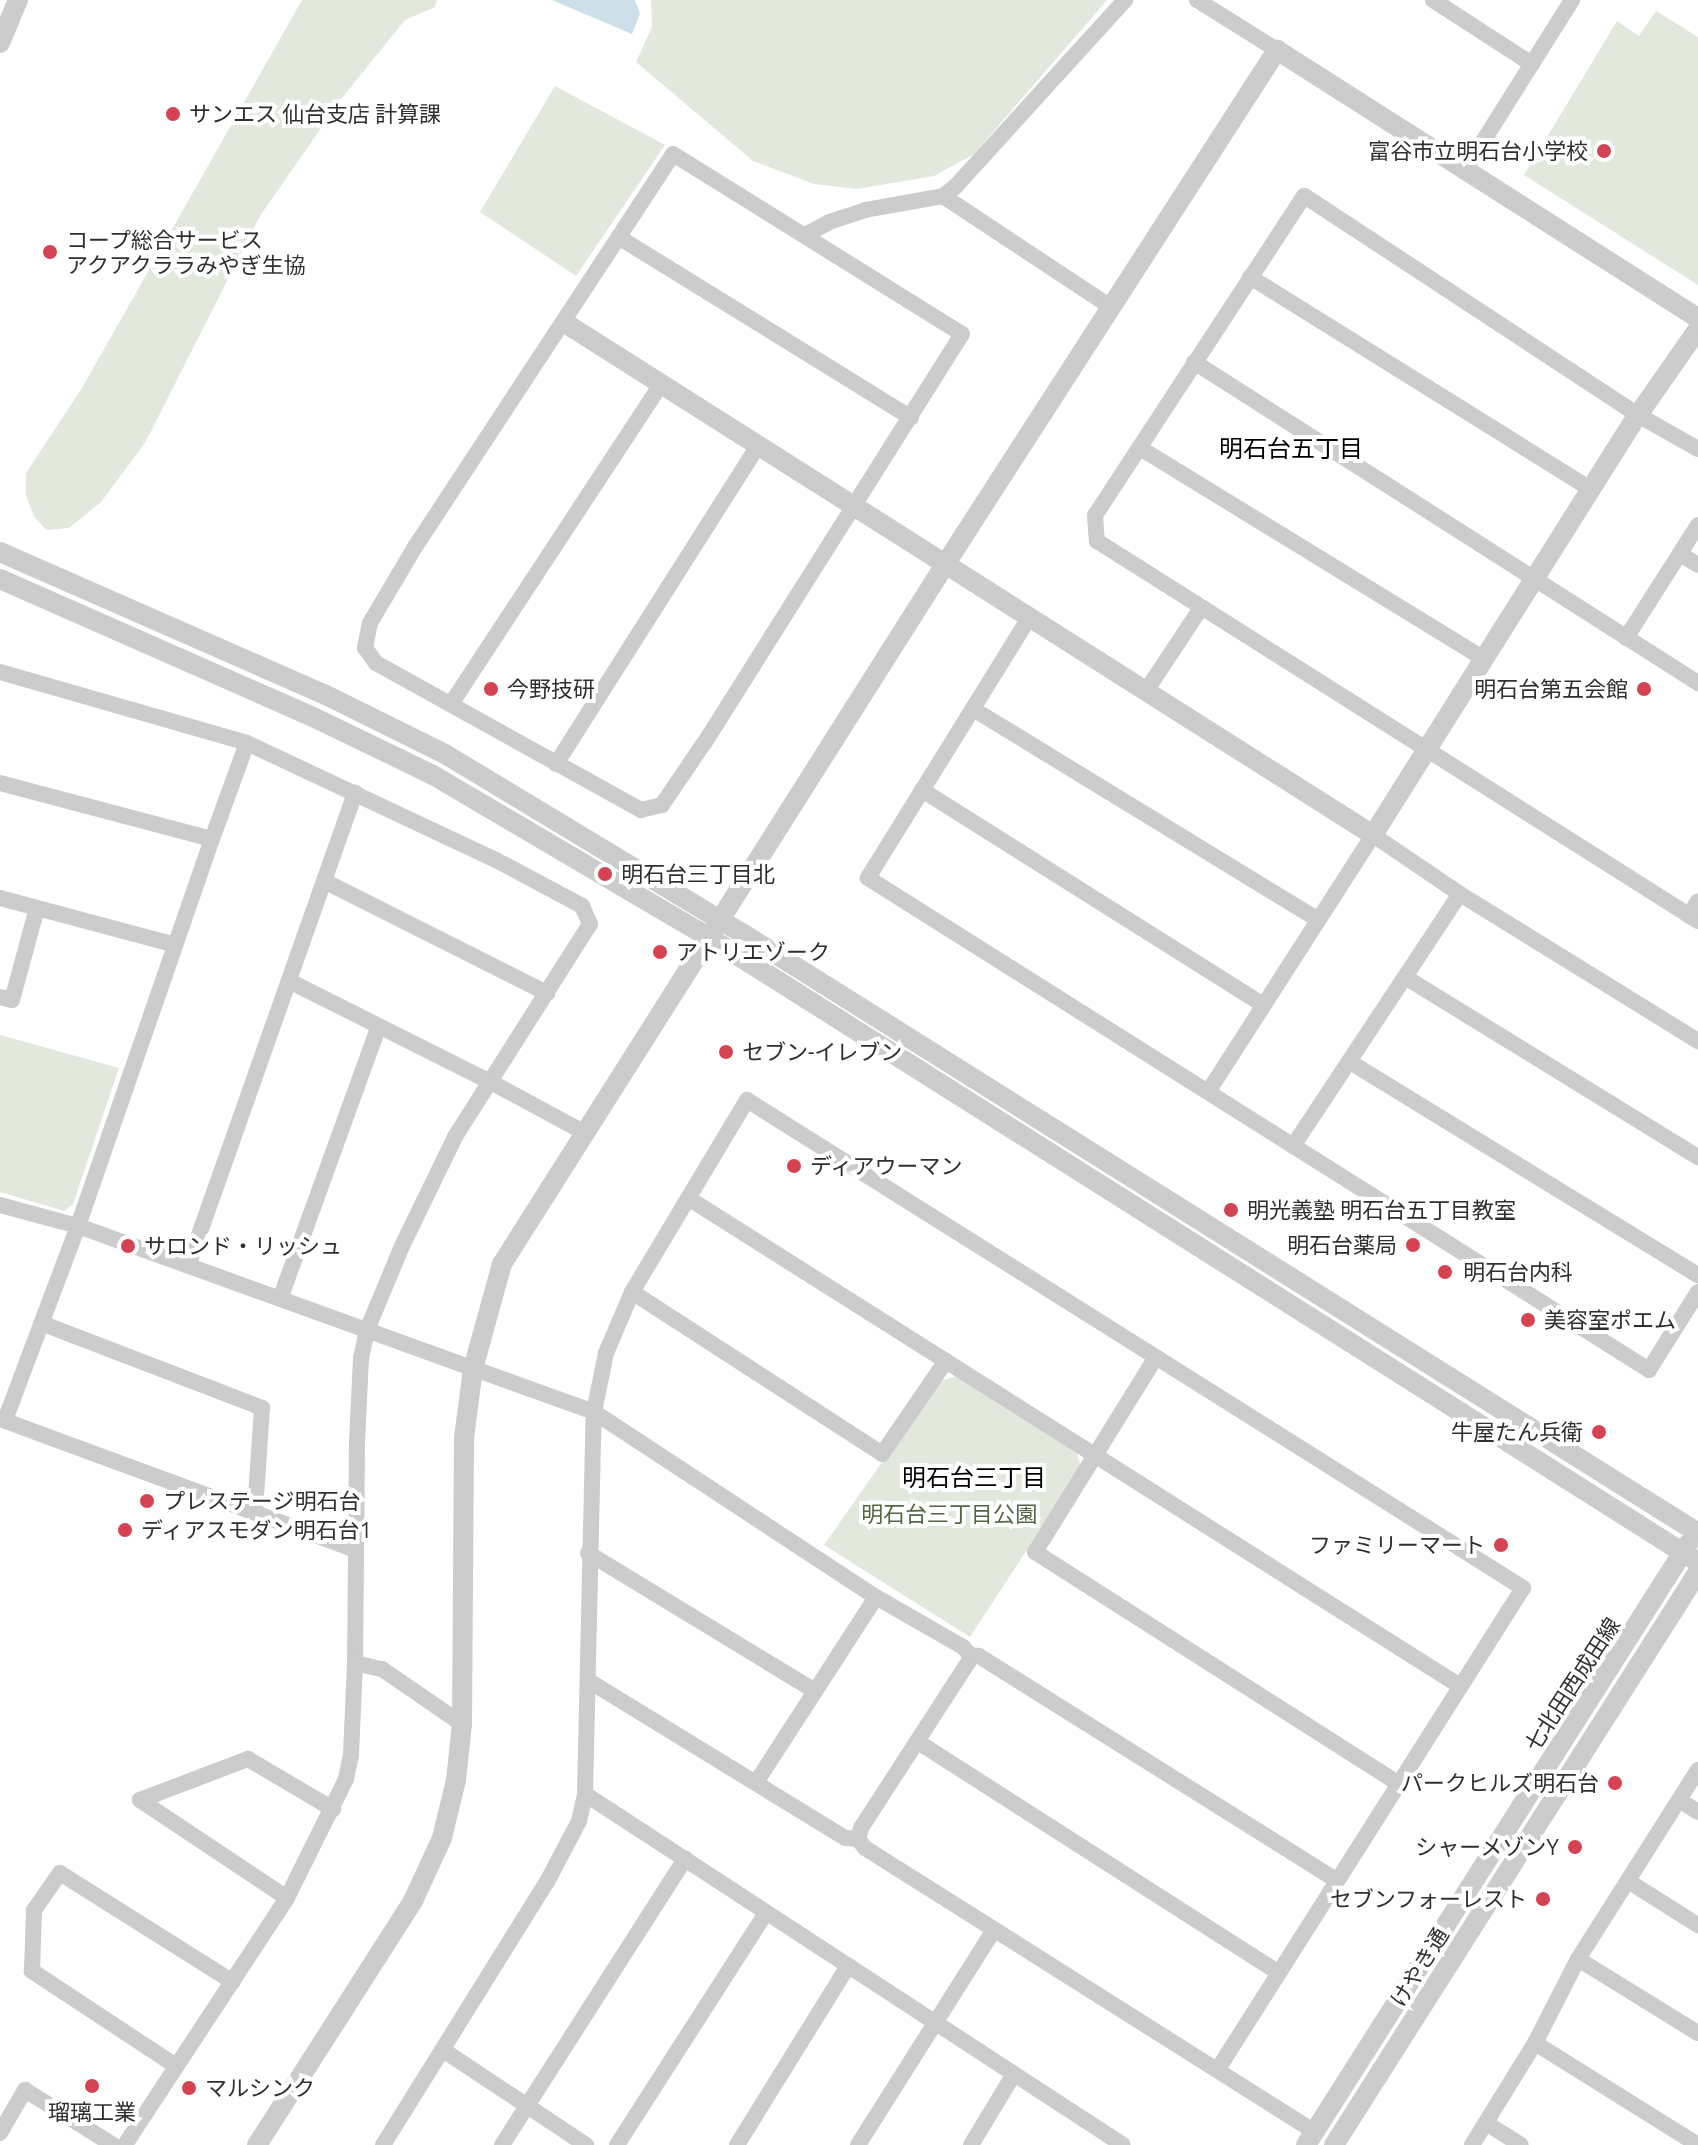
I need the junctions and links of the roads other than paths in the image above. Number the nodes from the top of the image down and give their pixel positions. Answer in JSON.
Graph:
{"nodes":[{"id":1,"x":18,"y":0,"type":"edge"},
{"id":2,"x":1125,"y":0,"type":"edge"},
{"id":3,"x":1197,"y":0,"type":"edge"},
{"id":4,"x":1433,"y":0,"type":"edge"},
{"id":5,"x":1572,"y":0,"type":"edge"},
{"id":6,"x":0,"y":43,"type":"edge"},
{"id":7,"x":1277,"y":50,"type":"junction"},
{"id":8,"x":1532,"y":64,"type":"junction"},
{"id":9,"x":1465,"y":170,"type":"junction"},
{"id":10,"x":943,"y":196,"type":"junction"},
{"id":11,"x":805,"y":235,"type":"junction"},
{"id":12,"x":620,"y":238,"type":"junction"},
{"id":13,"x":1250,"y":277,"type":"junction"},
{"id":14,"x":1111,"y":307,"type":"junction"},
{"id":15,"x":1698,"y":318,"type":"edge"},
{"id":16,"x":565,"y":323,"type":"junction"},
{"id":17,"x":1698,"y":329,"type":"edge"},
{"id":18,"x":1194,"y":362,"type":"junction"},
{"id":19,"x":661,"y":384,"type":"junction"},
{"id":20,"x":1638,"y":415,"type":"junction"},
{"id":21,"x":911,"y":418,"type":"junction"},
{"id":22,"x":759,"y":444,"type":"junction"},
{"id":23,"x":1140,"y":448,"type":"junction"},
{"id":24,"x":1698,"y":449,"type":"edge"},
{"id":25,"x":1591,"y":489,"type":"junction"},
{"id":26,"x":853,"y":505,"type":"junction"},
{"id":27,"x":1698,"y":525,"type":"edge"},
{"id":28,"x":0,"y":552,"type":"edge"},
{"id":29,"x":1680,"y":554,"type":"junction"},
{"id":30,"x":946,"y":563,"type":"junction"},
{"id":31,"x":1698,"y":565,"type":"edge"},
{"id":32,"x":0,"y":579,"type":"edge"},
{"id":33,"x":1534,"y":579,"type":"junction"},
{"id":34,"x":1201,"y":608,"type":"junction"},
{"id":35,"x":1029,"y":618,"type":"junction"},
{"id":36,"x":1626,"y":638,"type":"junction"},
{"id":37,"x":1484,"y":659,"type":"junction"},
{"id":38,"x":0,"y":672,"type":"edge"},
{"id":39,"x":1698,"y":683,"type":"edge"},
{"id":40,"x":1146,"y":691,"type":"junction"},
{"id":41,"x":451,"y":704,"type":"junction"},
{"id":42,"x":973,"y":709,"type":"junction"},
{"id":43,"x":247,"y":743,"type":"junction"},
{"id":44,"x":1426,"y":751,"type":"junction"},
{"id":45,"x":556,"y":764,"type":"junction"},
{"id":46,"x":0,"y":783,"type":"edge"},
{"id":47,"x":922,"y":790,"type":"junction"},
{"id":48,"x":355,"y":793,"type":"junction"},
{"id":49,"x":1373,"y":835,"type":"junction"},
{"id":50,"x":212,"y":839,"type":"junction"},
{"id":51,"x":324,"y":881,"type":"junction"},
{"id":52,"x":1460,"y":894,"type":"junction"},
{"id":53,"x":0,"y":898,"type":"edge"},
{"id":54,"x":37,"y":908,"type":"junction"},
{"id":55,"x":1695,"y":913,"type":"edge"},
{"id":56,"x":721,"y":920,"type":"junction"},
{"id":57,"x":1318,"y":920,"type":"junction"},
{"id":58,"x":710,"y":938,"type":"junction"},
{"id":59,"x":175,"y":945,"type":"junction"},
{"id":60,"x":1405,"y":977,"type":"junction"},
{"id":61,"x":289,"y":981,"type":"junction"},
{"id":62,"x":547,"y":993,"type":"junction"},
{"id":63,"x":0,"y":997,"type":"edge"},
{"id":64,"x":1263,"y":1005,"type":"junction"},
{"id":65,"x":379,"y":1026,"type":"junction"},
{"id":66,"x":1698,"y":1041,"type":"edge"},
{"id":67,"x":1350,"y":1062,"type":"junction"},
{"id":68,"x":489,"y":1081,"type":"junction"},
{"id":69,"x":1208,"y":1092,"type":"junction"},
{"id":70,"x":587,"y":1134,"type":"junction"},
{"id":71,"x":1293,"y":1146,"type":"junction"},
{"id":72,"x":1698,"y":1157,"type":"edge"},
{"id":73,"x":688,"y":1198,"type":"junction"},
{"id":74,"x":0,"y":1205,"type":"edge"},
{"id":75,"x":78,"y":1226,"type":"junction"},
{"id":76,"x":188,"y":1266,"type":"junction"},
{"id":77,"x":1698,"y":1275,"type":"edge"},
{"id":78,"x":632,"y":1292,"type":"junction"},
{"id":79,"x":1698,"y":1292,"type":"edge"},
{"id":80,"x":280,"y":1299,"type":"junction"},
{"id":81,"x":41,"y":1323,"type":"junction"},
{"id":82,"x":367,"y":1330,"type":"junction"},
{"id":83,"x":1156,"y":1357,"type":"junction"},
{"id":84,"x":946,"y":1361,"type":"junction"},
{"id":85,"x":473,"y":1369,"type":"junction"},
{"id":86,"x":594,"y":1412,"type":"junction"},
{"id":87,"x":2,"y":1419,"type":"edge"},
{"id":88,"x":1095,"y":1455,"type":"junction"},
{"id":89,"x":255,"y":1512,"type":"junction"},
{"id":90,"x":1697,"y":1531,"type":"edge"},
{"id":91,"x":356,"y":1550,"type":"junction"},
{"id":92,"x":588,"y":1553,"type":"junction"},
{"id":93,"x":1690,"y":1558,"type":"edge"},
{"id":94,"x":1698,"y":1572,"type":"edge"},
{"id":95,"x":876,"y":1597,"type":"junction"},
{"id":96,"x":970,"y":1655,"type":"junction"},
{"id":97,"x":355,"y":1663,"type":"junction"},
{"id":98,"x":589,"y":1681,"type":"junction"},
{"id":99,"x":1460,"y":1686,"type":"junction"},
{"id":100,"x":815,"y":1691,"type":"junction"},
{"id":101,"x":462,"y":1724,"type":"junction"},
{"id":102,"x":918,"y":1742,"type":"junction"},
{"id":103,"x":1698,"y":1770,"type":"edge"},
{"id":104,"x":757,"y":1781,"type":"junction"},
{"id":105,"x":1398,"y":1783,"type":"junction"},
{"id":106,"x":585,"y":1794,"type":"junction"},
{"id":107,"x":1679,"y":1800,"type":"junction"},
{"id":108,"x":333,"y":1809,"type":"junction"},
{"id":109,"x":1698,"y":1812,"type":"edge"},
{"id":110,"x":858,"y":1839,"type":"junction"},
{"id":111,"x":685,"y":1859,"type":"junction"},
{"id":112,"x":1336,"y":1880,"type":"junction"},
{"id":113,"x":1628,"y":1881,"type":"junction"},
{"id":114,"x":287,"y":1898,"type":"junction"},
{"id":115,"x":766,"y":1913,"type":"junction"},
{"id":116,"x":1698,"y":1925,"type":"edge"},
{"id":117,"x":994,"y":1930,"type":"junction"},
{"id":118,"x":1578,"y":1959,"type":"junction"},
{"id":119,"x":848,"y":1966,"type":"junction"},
{"id":120,"x":1277,"y":1972,"type":"junction"},
{"id":121,"x":233,"y":1982,"type":"junction"},
{"id":122,"x":934,"y":2022,"type":"junction"},
{"id":123,"x":1698,"y":2033,"type":"edge"},
{"id":124,"x":1535,"y":2043,"type":"junction"},
{"id":125,"x":443,"y":2050,"type":"junction"},
{"id":126,"x":176,"y":2066,"type":"junction"},
{"id":127,"x":1218,"y":2069,"type":"junction"},
{"id":128,"x":1014,"y":2074,"type":"junction"},
{"id":129,"x":527,"y":2106,"type":"junction"},
{"id":130,"x":1486,"y":2123,"type":"junction"},
{"id":131,"x":0,"y":2133,"type":"edge"},
{"id":132,"x":1311,"y":2138,"type":"edge"},
{"id":133,"x":113,"y":2145,"type":"edge"},
{"id":134,"x":125,"y":2145,"type":"edge"},
{"id":135,"x":257,"y":2145,"type":"edge"},
{"id":136,"x":383,"y":2145,"type":"edge"},
{"id":137,"x":502,"y":2145,"type":"edge"},
{"id":138,"x":586,"y":2145,"type":"edge"},
{"id":139,"x":617,"y":2145,"type":"edge"},
{"id":140,"x":737,"y":2145,"type":"edge"},
{"id":141,"x":858,"y":2145,"type":"edge"},
{"id":142,"x":971,"y":2145,"type":"edge"},
{"id":143,"x":1123,"y":2145,"type":"edge"},
{"id":144,"x":1334,"y":2145,"type":"edge"},
{"id":145,"x":1472,"y":2145,"type":"edge"},
{"id":146,"x":1521,"y":2145,"type":"edge"},
{"id":147,"x":1698,"y":2145,"type":"edge"}],
"edges":[{"from":1,"to":6,"type":"street"},
{"from":2,"to":10,"type":"street"},
{"from":3,"to":7,"type":"street"},
{"from":4,"to":8,"type":"street"},
{"from":5,"to":8,"type":"street"},
{"from":7,"to":9,"type":"street"},
{"from":7,"to":14,"type":"street"},
{"from":8,"to":9,"type":"street"},
{"from":9,"to":15,"type":"street"},
{"from":10,"to":11,"type":"street"},
{"from":10,"to":14,"type":"street"},
{"from":11,"to":12,"type":"street"},
{"from":11,"to":21,"type":"street"},
{"from":12,"to":16,"type":"street"},
{"from":12,"to":21,"type":"street"},
{"from":13,"to":18,"type":"street"},
{"from":13,"to":20,"type":"street"},
{"from":13,"to":25,"type":"street"},
{"from":14,"to":30,"type":"street"},
{"from":16,"to":19,"type":"street"},
{"from":16,"to":41,"type":"street"},
{"from":17,"to":20,"type":"street"},
{"from":18,"to":23,"type":"street"},
{"from":18,"to":33,"type":"street"},
{"from":19,"to":22,"type":"street"},
{"from":19,"to":41,"type":"street"},
{"from":20,"to":24,"type":"street"},
{"from":20,"to":25,"type":"street"},
{"from":21,"to":26,"type":"street"},
{"from":22,"to":26,"type":"street"},
{"from":22,"to":45,"type":"street"},
{"from":23,"to":34,"type":"street"},
{"from":23,"to":37,"type":"street"},
{"from":25,"to":33,"type":"street"},
{"from":26,"to":30,"type":"street"},
{"from":26,"to":45,"type":"street"},
{"from":27,"to":29,"type":"street"},
{"from":28,"to":56,"type":"street"},
{"from":29,"to":31,"type":"street"},
{"from":29,"to":36,"type":"street"},
{"from":30,"to":35,"type":"street"},
{"from":30,"to":56,"type":"street"},
{"from":32,"to":58,"type":"street"},
{"from":33,"to":36,"type":"street"},
{"from":33,"to":37,"type":"street"},
{"from":34,"to":40,"type":"street"},
{"from":34,"to":44,"type":"street"},
{"from":35,"to":40,"type":"street"},
{"from":35,"to":42,"type":"street"},
{"from":36,"to":39,"type":"street"},
{"from":37,"to":44,"type":"street"},
{"from":38,"to":43,"type":"street"},
{"from":40,"to":49,"type":"street"},
{"from":41,"to":45,"type":"street"},
{"from":42,"to":47,"type":"street"},
{"from":42,"to":57,"type":"street"},
{"from":43,"to":48,"type":"street"},
{"from":43,"to":50,"type":"street"},
{"from":44,"to":49,"type":"street"},
{"from":44,"to":55,"type":"street"},
{"from":46,"to":50,"type":"street"},
{"from":47,"to":64,"type":"street"},
{"from":47,"to":69,"type":"street"},
{"from":48,"to":51,"type":"street"},
{"from":48,"to":62,"type":"street"},
{"from":49,"to":52,"type":"street"},
{"from":49,"to":57,"type":"street"},
{"from":50,"to":59,"type":"street"},
{"from":51,"to":61,"type":"street"},
{"from":51,"to":62,"type":"street"},
{"from":52,"to":60,"type":"street"},
{"from":52,"to":66,"type":"street"},
{"from":53,"to":54,"type":"street"},
{"from":54,"to":59,"type":"street"},
{"from":54,"to":63,"type":"street"},
{"from":56,"to":58,"type":"street"},
{"from":56,"to":90,"type":"street"},
{"from":57,"to":64,"type":"street"},
{"from":58,"to":70,"type":"street"},
{"from":58,"to":93,"type":"street"},
{"from":59,"to":75,"type":"street"},
{"from":60,"to":67,"type":"street"},
{"from":60,"to":72,"type":"street"},
{"from":61,"to":65,"type":"street"},
{"from":61,"to":76,"type":"street"},
{"from":62,"to":68,"type":"street"},
{"from":64,"to":69,"type":"street"},
{"from":65,"to":68,"type":"street"},
{"from":65,"to":80,"type":"street"},
{"from":67,"to":71,"type":"street"},
{"from":67,"to":77,"type":"street"},
{"from":68,"to":70,"type":"street"},
{"from":68,"to":82,"type":"street"},
{"from":69,"to":71,"type":"street"},
{"from":70,"to":85,"type":"street"},
{"from":71,"to":79,"type":"street"},
{"from":73,"to":78,"type":"street"},
{"from":73,"to":83,"type":"street"},
{"from":73,"to":84,"type":"street"},
{"from":74,"to":75,"type":"street"},
{"from":75,"to":76,"type":"street"},
{"from":75,"to":81,"type":"street"},
{"from":76,"to":80,"type":"street"},
{"from":78,"to":84,"type":"street"},
{"from":78,"to":86,"type":"street"},
{"from":80,"to":82,"type":"street"},
{"from":81,"to":87,"type":"street"},
{"from":81,"to":89,"type":"street"},
{"from":82,"to":85,"type":"street"},
{"from":82,"to":91,"type":"street"},
{"from":83,"to":88,"type":"street"},
{"from":83,"to":99,"type":"street"},
{"from":84,"to":88,"type":"street"},
{"from":85,"to":86,"type":"street"},
{"from":85,"to":101,"type":"street"},
{"from":86,"to":92,"type":"street"},
{"from":86,"to":95,"type":"street"},
{"from":87,"to":89,"type":"street"},
{"from":88,"to":99,"type":"street"},
{"from":88,"to":105,"type":"street"},
{"from":89,"to":91,"type":"street"},
{"from":90,"to":93,"type":"street","name":"七北田西成田線"},
{"from":91,"to":97,"type":"street"},
{"from":92,"to":98,"type":"street"},
{"from":92,"to":100,"type":"street"},
{"from":93,"to":132,"type":"street","name":"七北田西成田線"},
{"from":94,"to":144,"type":"street","name":"けやき通"},
{"from":95,"to":96,"type":"street"},
{"from":95,"to":100,"type":"street"},
{"from":96,"to":102,"type":"street"},
{"from":96,"to":112,"type":"street"},
{"from":97,"to":101,"type":"street"},
{"from":97,"to":108,"type":"street"},
{"from":98,"to":104,"type":"street"},
{"from":98,"to":106,"type":"street"},
{"from":99,"to":105,"type":"street"},
{"from":100,"to":104,"type":"street"},
{"from":101,"to":135,"type":"street"},
{"from":102,"to":110,"type":"street"},
{"from":102,"to":120,"type":"street"},
{"from":103,"to":107,"type":"street"},
{"from":104,"to":110,"type":"street"},
{"from":105,"to":112,"type":"street"},
{"from":106,"to":111,"type":"street"},
{"from":106,"to":125,"type":"street"},
{"from":107,"to":109,"type":"street"},
{"from":107,"to":113,"type":"street"},
{"from":108,"to":114,"type":"street"},
{"from":108,"to":114,"type":"street"},
{"from":110,"to":117,"type":"street"},
{"from":111,"to":115,"type":"street"},
{"from":111,"to":129,"type":"street"},
{"from":112,"to":120,"type":"street"},
{"from":113,"to":116,"type":"street"},
{"from":113,"to":118,"type":"street"},
{"from":114,"to":121,"type":"street"},
{"from":115,"to":119,"type":"street"},
{"from":115,"to":139,"type":"street"},
{"from":117,"to":122,"type":"street"},
{"from":117,"to":127,"type":"street"},
{"from":118,"to":123,"type":"street"},
{"from":118,"to":124,"type":"street"},
{"from":119,"to":122,"type":"street"},
{"from":119,"to":140,"type":"street"},
{"from":120,"to":127,"type":"street"},
{"from":121,"to":126,"type":"street"},
{"from":121,"to":126,"type":"street"},
{"from":122,"to":128,"type":"street"},
{"from":122,"to":141,"type":"street"},
{"from":124,"to":130,"type":"street"},
{"from":124,"to":147,"type":"street"},
{"from":125,"to":129,"type":"street"},
{"from":125,"to":136,"type":"street"},
{"from":126,"to":134,"type":"street"},
{"from":127,"to":132,"type":"street"},
{"from":128,"to":142,"type":"street"},
{"from":128,"to":143,"type":"street"},
{"from":129,"to":137,"type":"street"},
{"from":129,"to":138,"type":"street"},
{"from":130,"to":145,"type":"street"},
{"from":130,"to":146,"type":"street"},
{"from":131,"to":133,"type":"street"}]}
